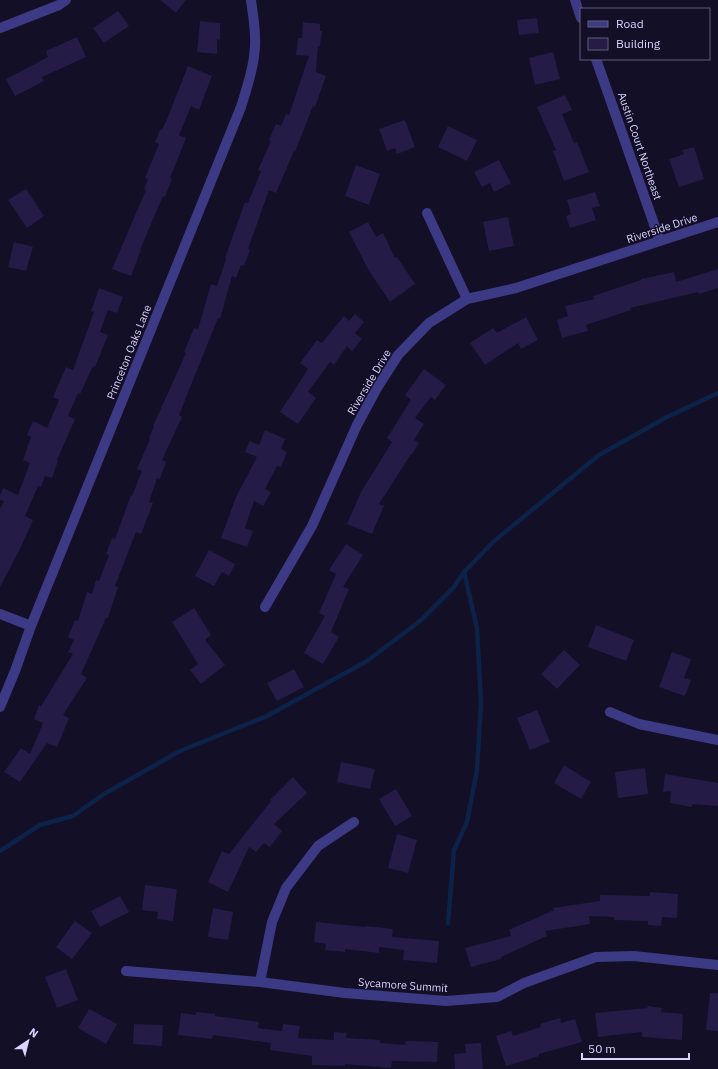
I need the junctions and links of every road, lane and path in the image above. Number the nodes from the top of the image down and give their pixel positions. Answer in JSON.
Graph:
{"nodes":[{"id":1,"x":66,"y":0,"type":"edge"},
{"id":2,"x":251,"y":0,"type":"edge"},
{"id":3,"x":575,"y":0,"type":"edge"},
{"id":4,"x":580,"y":15,"type":"edge"},
{"id":5,"x":0,"y":28,"type":"edge"},
{"id":6,"x":596,"y":60,"type":"edge"},
{"id":7,"x":428,"y":213,"type":"dead end"},
{"id":8,"x":718,"y":222,"type":"edge"},
{"id":9,"x":660,"y":241,"type":"junction"},
{"id":10,"x":467,"y":299,"type":"junction"},
{"id":11,"x":265,"y":607,"type":"dead end"},
{"id":12,"x":0,"y":614,"type":"edge"},
{"id":13,"x":31,"y":626,"type":"junction"},
{"id":14,"x":0,"y":707,"type":"edge"},
{"id":15,"x":610,"y":712,"type":"dead end"},
{"id":16,"x":718,"y":740,"type":"edge"},
{"id":17,"x":354,"y":822,"type":"dead end"},
{"id":18,"x":718,"y":966,"type":"edge"},
{"id":19,"x":126,"y":971,"type":"dead end"},
{"id":20,"x":260,"y":982,"type":"junction"}],
"edges":[{"from":1,"to":5,"type":"street"},
{"from":2,"to":13,"type":"street","name":"Princeton Oaks Lane"},
{"from":3,"to":4,"type":"street"},
{"from":6,"to":9,"type":"street","name":"Austin Court Northeast"},
{"from":7,"to":10,"type":"street"},
{"from":8,"to":9,"type":"street","name":"Riverside Drive"},
{"from":9,"to":10,"type":"street","name":"Riverside Drive"},
{"from":10,"to":11,"type":"street","name":"Riverside Drive"},
{"from":12,"to":13,"type":"street"},
{"from":13,"to":14,"type":"street","name":"Princeton Oaks Lane"},
{"from":15,"to":16,"type":"street"},
{"from":17,"to":20,"type":"street"},
{"from":18,"to":20,"type":"street","name":"Sycamore Summit"},
{"from":19,"to":20,"type":"street","name":"Sycamore Summit"}]}
